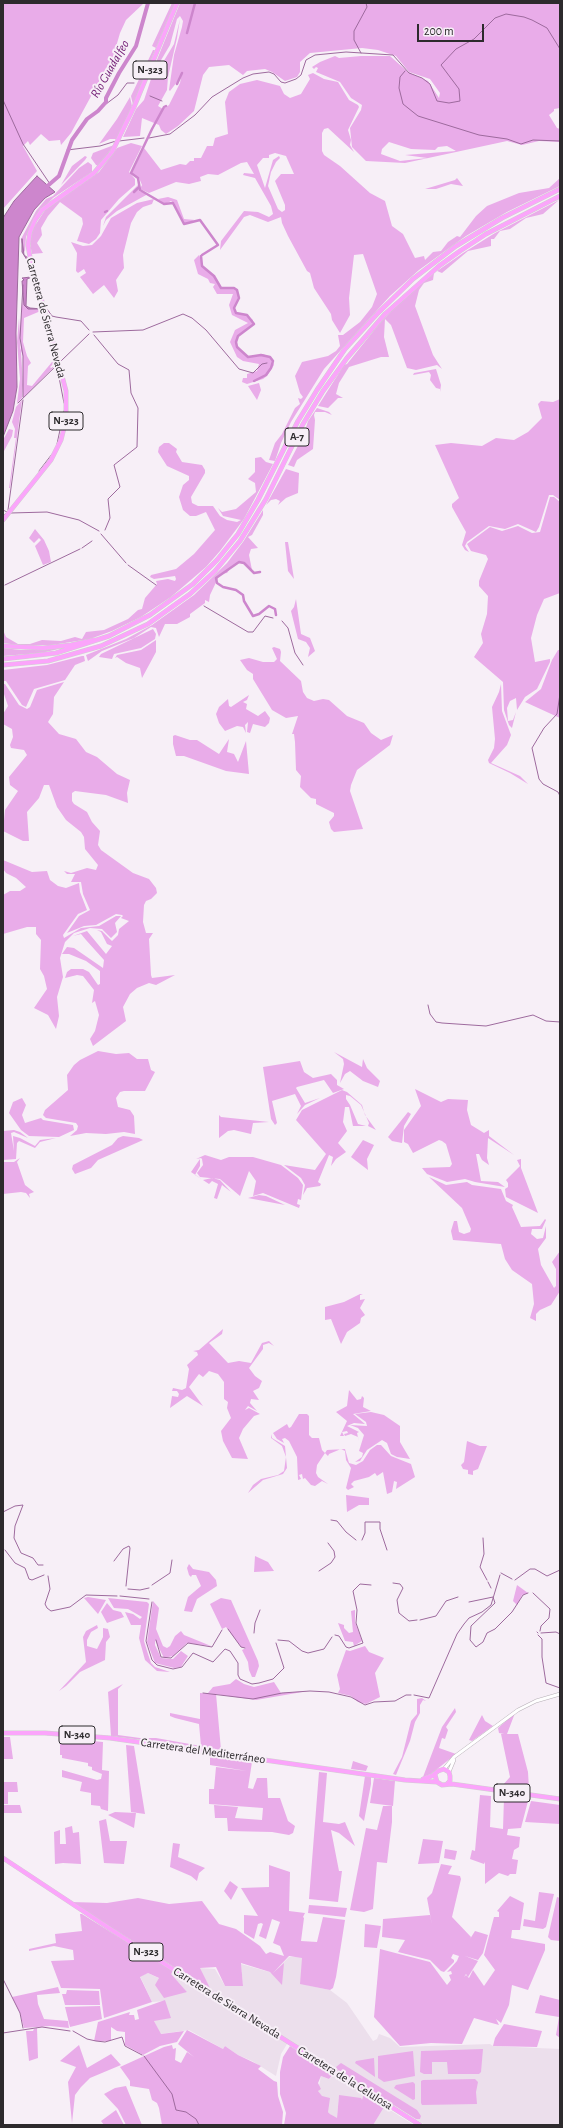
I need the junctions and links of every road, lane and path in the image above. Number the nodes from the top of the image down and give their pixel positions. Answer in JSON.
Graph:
{"nodes":[{"id":1,"x":178,"y":3,"type":"edge"},
{"id":2,"x":560,"y":189,"type":"edge"},
{"id":3,"x":560,"y":196,"type":"edge"},
{"id":4,"x":3,"y":520,"type":"edge"},
{"id":5,"x":119,"y":632,"type":"junction"},
{"id":6,"x":3,"y":646,"type":"edge"},
{"id":7,"x":3,"y":659,"type":"edge"},
{"id":8,"x":3,"y":667,"type":"edge"},
{"id":9,"x":560,"y":1694,"type":"edge"},
{"id":10,"x":3,"y":1733,"type":"edge"},
{"id":11,"x":457,"y":1756,"type":"junction"},
{"id":12,"x":444,"y":1769,"type":"junction"},
{"id":13,"x":449,"y":1772,"type":"junction"},
{"id":14,"x":435,"y":1775,"type":"junction"},
{"id":15,"x":450,"y":1778,"type":"junction"},
{"id":16,"x":402,"y":1779,"type":"junction"},
{"id":17,"x":437,"y":1782,"type":"junction"},
{"id":18,"x":447,"y":1784,"type":"junction"},
{"id":19,"x":464,"y":1786,"type":"junction"},
{"id":20,"x":560,"y":1799,"type":"edge"},
{"id":21,"x":3,"y":1858,"type":"edge"},
{"id":22,"x":290,"y":2043,"type":"joint"},
{"id":23,"x":420,"y":2125,"type":"edge"}],
"edges":[{"from":1,"to":4,"type":"highway","name":"Carretera de Sierra Nevada","number":"N-323"},
{"from":2,"to":5,"type":"highway","number":"A-7"},
{"from":3,"to":8,"type":"highway","number":"A-7"},
{"from":5,"to":6,"type":"highway"},
{"from":5,"to":7,"type":"highway","number":"A-7"},
{"from":9,"to":11,"type":"main road"},
{"from":10,"to":16,"type":"highway","name":"Carretera del Mediterráneo","number":"N-340"},
{"from":11,"to":12,"type":"main road"},
{"from":11,"to":13,"type":"main road"},
{"from":12,"to":13,"type":"highway"},
{"from":12,"to":14,"type":"highway","number":"N-340"},
{"from":13,"to":15,"type":"highway"},
{"from":14,"to":16,"type":"highway","name":"Carretera del Mediterráneo","number":"N-340"},
{"from":14,"to":17,"type":"highway"},
{"from":15,"to":18,"type":"highway"},
{"from":15,"to":19,"type":"highway","number":"N-340"},
{"from":16,"to":17,"type":"highway","name":"Carretera del Mediterráneo","number":"N-340"},
{"from":17,"to":18,"type":"highway","number":"N-340"},
{"from":18,"to":19,"type":"highway","number":"N-340"},
{"from":19,"to":20,"type":"highway","number":"N-340"},
{"from":21,"to":22,"type":"highway","name":"Carretera de Sierra Nevada","number":"N-323"},
{"from":22,"to":23,"type":"highway","name":"Carretera de la Celulosa","number":"N-323"}]}
